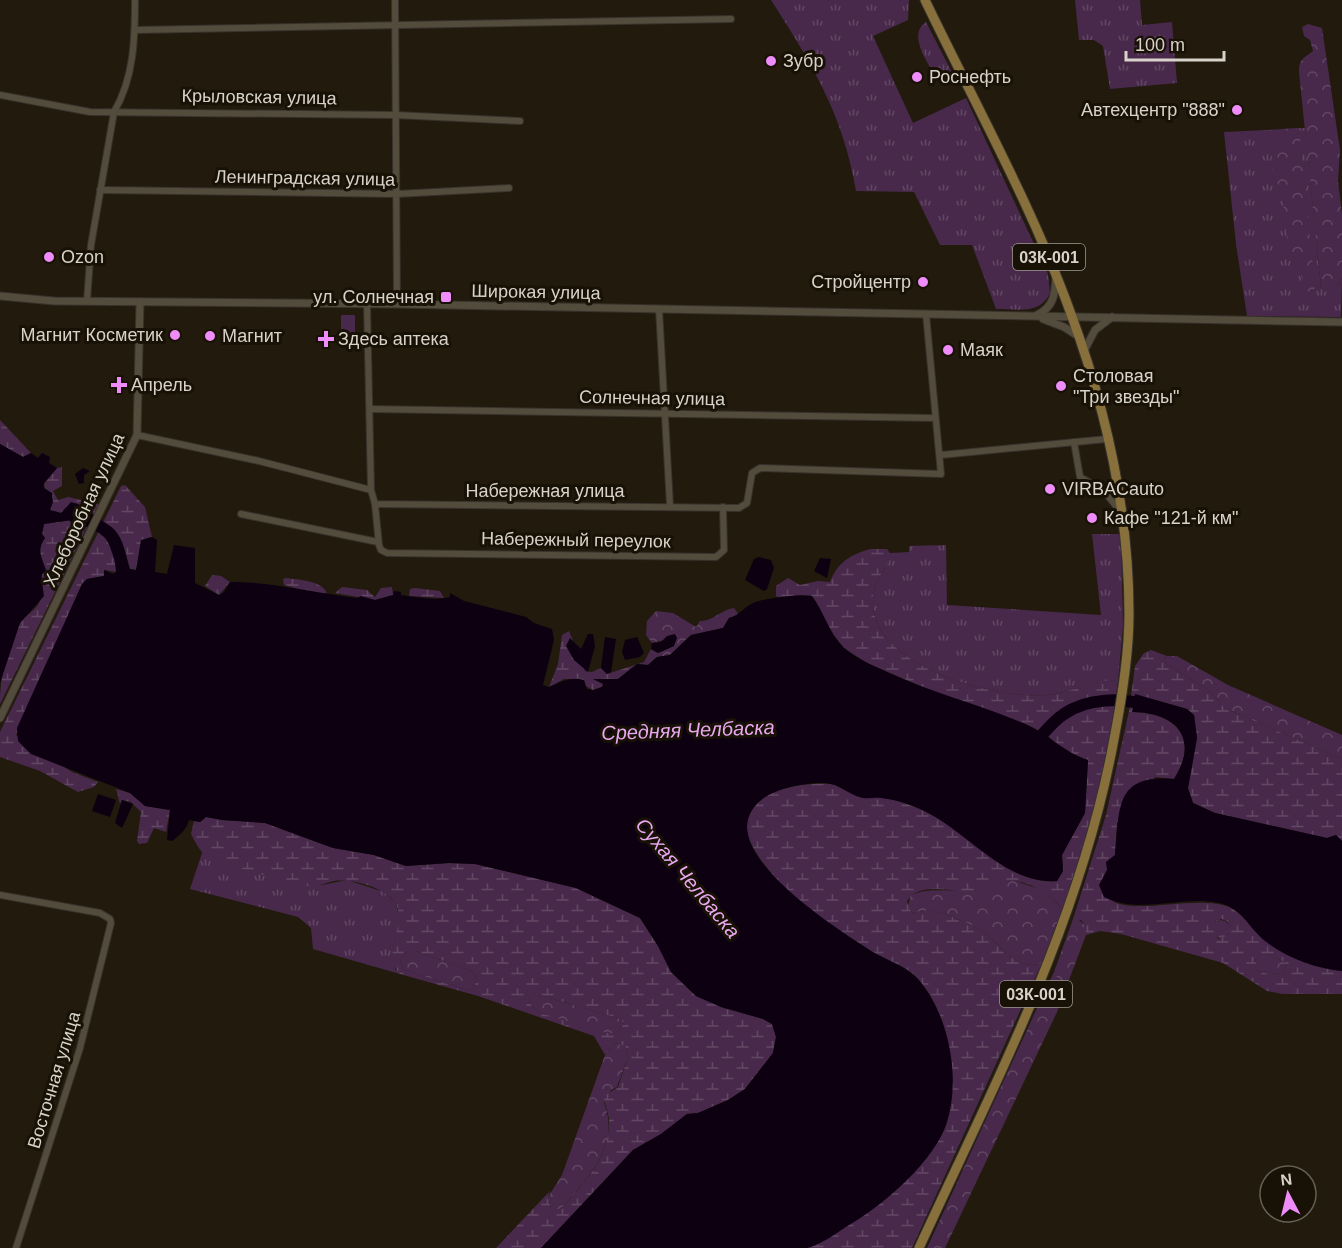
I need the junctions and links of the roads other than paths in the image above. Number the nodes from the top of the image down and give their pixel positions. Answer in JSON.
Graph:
{"nodes":[{"id":1,"x":135,"y":0,"type":"edge"},
{"id":2,"x":395,"y":0,"type":"edge"},
{"id":3,"x":925,"y":0,"type":"edge"},
{"id":4,"x":731,"y":19,"type":"dead end"},
{"id":5,"x":396,"y":24,"type":"junction"},
{"id":6,"x":135,"y":30,"type":"junction"},
{"id":7,"x":0,"y":95,"type":"edge"},
{"id":8,"x":114,"y":112,"type":"junction"},
{"id":9,"x":395,"y":115,"type":"junction"},
{"id":10,"x":520,"y":121,"type":"dead end"},
{"id":11,"x":509,"y":188,"type":"dead end"},
{"id":12,"x":100,"y":190,"type":"junction"},
{"id":13,"x":397,"y":194,"type":"junction"},
{"id":14,"x":1056,"y":275,"type":"junction"},
{"id":15,"x":0,"y":296,"type":"edge"},
{"id":16,"x":87,"y":301,"type":"junction"},
{"id":17,"x":140,"y":302,"type":"junction"},
{"id":18,"x":367,"y":304,"type":"junction"},
{"id":19,"x":397,"y":304,"type":"junction"},
{"id":20,"x":659,"y":309,"type":"junction"},
{"id":21,"x":926,"y":314,"type":"junction"},
{"id":22,"x":1035,"y":316,"type":"junction"},
{"id":23,"x":1072,"y":317,"type":"junction"},
{"id":24,"x":1112,"y":317,"type":"junction"},
{"id":25,"x":1342,"y":322,"type":"edge"},
{"id":26,"x":1078,"y":336,"type":"junction"},
{"id":27,"x":1083,"y":352,"type":"junction"},
{"id":28,"x":370,"y":410,"type":"junction"},
{"id":29,"x":663,"y":414,"type":"junction"},
{"id":30,"x":934,"y":418,"type":"junction"},
{"id":31,"x":137,"y":435,"type":"junction"},
{"id":32,"x":1107,"y":439,"type":"junction"},
{"id":33,"x":1074,"y":442,"type":"junction"},
{"id":34,"x":941,"y":455,"type":"junction"},
{"id":35,"x":371,"y":490,"type":"junction"},
{"id":36,"x":375,"y":504,"type":"junction"},
{"id":37,"x":670,"y":506,"type":"junction"},
{"id":38,"x":723,"y":507,"type":"junction"},
{"id":39,"x":240,"y":513,"type":"dead end"},
{"id":40,"x":1123,"y":515,"type":"junction"},
{"id":41,"x":378,"y":542,"type":"junction"},
{"id":42,"x":0,"y":718,"type":"edge"},
{"id":43,"x":0,"y":895,"type":"edge"},
{"id":44,"x":16,"y":1248,"type":"edge"},
{"id":45,"x":919,"y":1248,"type":"edge"}],
"edges":[{"from":1,"to":6,"type":"street"},
{"from":2,"to":5,"type":"street"},
{"from":3,"to":14,"type":"main road","number":"03К-001"},
{"from":4,"to":5,"type":"street"},
{"from":5,"to":6,"type":"street"},
{"from":5,"to":9,"type":"street"},
{"from":6,"to":8,"type":"street"},
{"from":7,"to":8,"type":"street","name":"Крыловская улица"},
{"from":8,"to":9,"type":"street","name":"Крыловская улица"},
{"from":8,"to":12,"type":"street"},
{"from":9,"to":10,"type":"street","name":"Крыловская улица"},
{"from":9,"to":13,"type":"street"},
{"from":11,"to":13,"type":"street","name":"Ленинградская улица"},
{"from":12,"to":13,"type":"street","name":"Ленинградская улица"},
{"from":12,"to":16,"type":"street"},
{"from":13,"to":19,"type":"street"},
{"from":14,"to":22,"type":"street"},
{"from":14,"to":23,"type":"main road","number":"03К-001"},
{"from":15,"to":16,"type":"street","name":"Широкая улица"},
{"from":16,"to":17,"type":"street","name":"Широкая улица"},
{"from":17,"to":18,"type":"street","name":"Широкая улица"},
{"from":17,"to":31,"type":"street","name":"Хлеборобная улица"},
{"from":18,"to":19,"type":"street","name":"Широкая улица"},
{"from":18,"to":28,"type":"street"},
{"from":19,"to":20,"type":"street","name":"Широкая улица"},
{"from":20,"to":21,"type":"street","name":"Широкая улица"},
{"from":20,"to":29,"type":"street"},
{"from":21,"to":22,"type":"street","name":"Широкая улица"},
{"from":21,"to":30,"type":"street"},
{"from":22,"to":23,"type":"street","name":"Широкая улица"},
{"from":22,"to":26,"type":"street"},
{"from":23,"to":24,"type":"street","name":"Широкая улица"},
{"from":23,"to":26,"type":"main road","number":"03К-001"},
{"from":24,"to":25,"type":"street","name":"Широкая улица"},
{"from":24,"to":27,"type":"street"},
{"from":26,"to":27,"type":"main road","number":"03К-001"},
{"from":27,"to":32,"type":"main road","number":"03К-001"},
{"from":28,"to":29,"type":"street","name":"Солнечная улица"},
{"from":28,"to":35,"type":"street"},
{"from":29,"to":30,"type":"street","name":"Солнечная улица"},
{"from":29,"to":37,"type":"street"},
{"from":30,"to":34,"type":"street"},
{"from":31,"to":35,"type":"street"},
{"from":31,"to":42,"type":"street","name":"Хлеборобная улица"},
{"from":32,"to":33,"type":"street"},
{"from":32,"to":40,"type":"main road","number":"03К-001"},
{"from":33,"to":34,"type":"street"},
{"from":33,"to":40,"type":"street"},
{"from":34,"to":38,"type":"street","name":"Набережная улица"},
{"from":35,"to":36,"type":"street"},
{"from":36,"to":37,"type":"street","name":"Набережная улица"},
{"from":36,"to":41,"type":"street"},
{"from":37,"to":38,"type":"street","name":"Набережная улица"},
{"from":38,"to":41,"type":"street","name":"Набережный переулок"},
{"from":39,"to":41,"type":"street"},
{"from":40,"to":45,"type":"main road","number":"03К-001"},
{"from":43,"to":44,"type":"street","name":"Восточная улица"}]}
